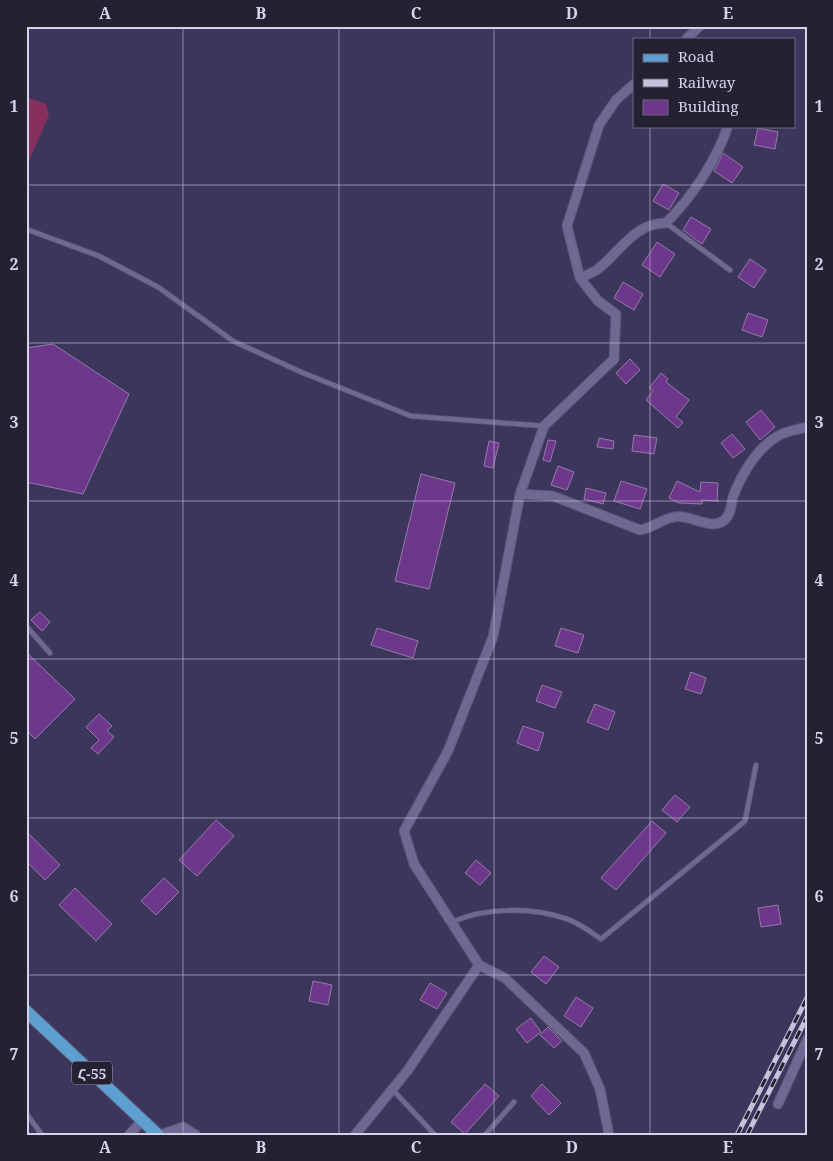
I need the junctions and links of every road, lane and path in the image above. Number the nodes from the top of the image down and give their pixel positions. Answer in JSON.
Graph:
{"nodes":[{"id":1,"x":700,"y":26,"type":"edge"},
{"id":2,"x":687,"y":38,"type":"edge"},
{"id":3,"x":633,"y":85,"type":"edge"},
{"id":4,"x":727,"y":128,"type":"edge"},
{"id":5,"x":666,"y":223,"type":"junction"},
{"id":6,"x":26,"y":229,"type":"edge"},
{"id":7,"x":730,"y":270,"type":"dead end"},
{"id":8,"x":580,"y":278,"type":"junction"},
{"id":9,"x":544,"y":426,"type":"junction"},
{"id":10,"x":807,"y":427,"type":"edge"},
{"id":11,"x":520,"y":494,"type":"junction"},
{"id":12,"x":26,"y":626,"type":"edge"},
{"id":13,"x":50,"y":652,"type":"dead end"},
{"id":14,"x":756,"y":765,"type":"dead end"},
{"id":15,"x":452,"y":922,"type":"junction"},
{"id":16,"x":478,"y":965,"type":"junction"},
{"id":17,"x":26,"y":1011,"type":"edge"},
{"id":18,"x":807,"y":1040,"type":"edge"},
{"id":19,"x":392,"y":1089,"type":"junction"},
{"id":20,"x":514,"y":1102,"type":"dead end"},
{"id":21,"x":778,"y":1104,"type":"dead end"},
{"id":22,"x":26,"y":1114,"type":"edge"},
{"id":23,"x":142,"y":1120,"type":"junction"},
{"id":24,"x":42,"y":1135,"type":"edge"},
{"id":25,"x":129,"y":1135,"type":"edge"},
{"id":26,"x":159,"y":1135,"type":"edge"},
{"id":27,"x":196,"y":1135,"type":"edge"},
{"id":28,"x":354,"y":1135,"type":"edge"},
{"id":29,"x":435,"y":1135,"type":"edge"},
{"id":30,"x":485,"y":1135,"type":"edge"},
{"id":31,"x":609,"y":1135,"type":"edge"}],
"edges":[{"from":1,"to":2,"type":"street"},
{"from":3,"to":8,"type":"street"},
{"from":4,"to":5,"type":"street"},
{"from":5,"to":7,"type":"lane"},
{"from":5,"to":8,"type":"street"},
{"from":6,"to":9,"type":"lane"},
{"from":8,"to":9,"type":"street"},
{"from":9,"to":11,"type":"street"},
{"from":10,"to":11,"type":"street"},
{"from":11,"to":15,"type":"street"},
{"from":12,"to":13,"type":"lane"},
{"from":14,"to":15,"type":"lane"},
{"from":15,"to":16,"type":"street"},
{"from":16,"to":19,"type":"street"},
{"from":16,"to":31,"type":"street"},
{"from":17,"to":23,"type":"main road","number":"Հ-55"},
{"from":18,"to":21,"type":"street"},
{"from":19,"to":28,"type":"street"},
{"from":19,"to":29,"type":"lane"},
{"from":20,"to":30,"type":"lane"},
{"from":22,"to":24,"type":"lane"},
{"from":23,"to":25,"type":"street"},
{"from":23,"to":26,"type":"main road","number":"Հ-55"},
{"from":26,"to":27,"type":"street"}]}
